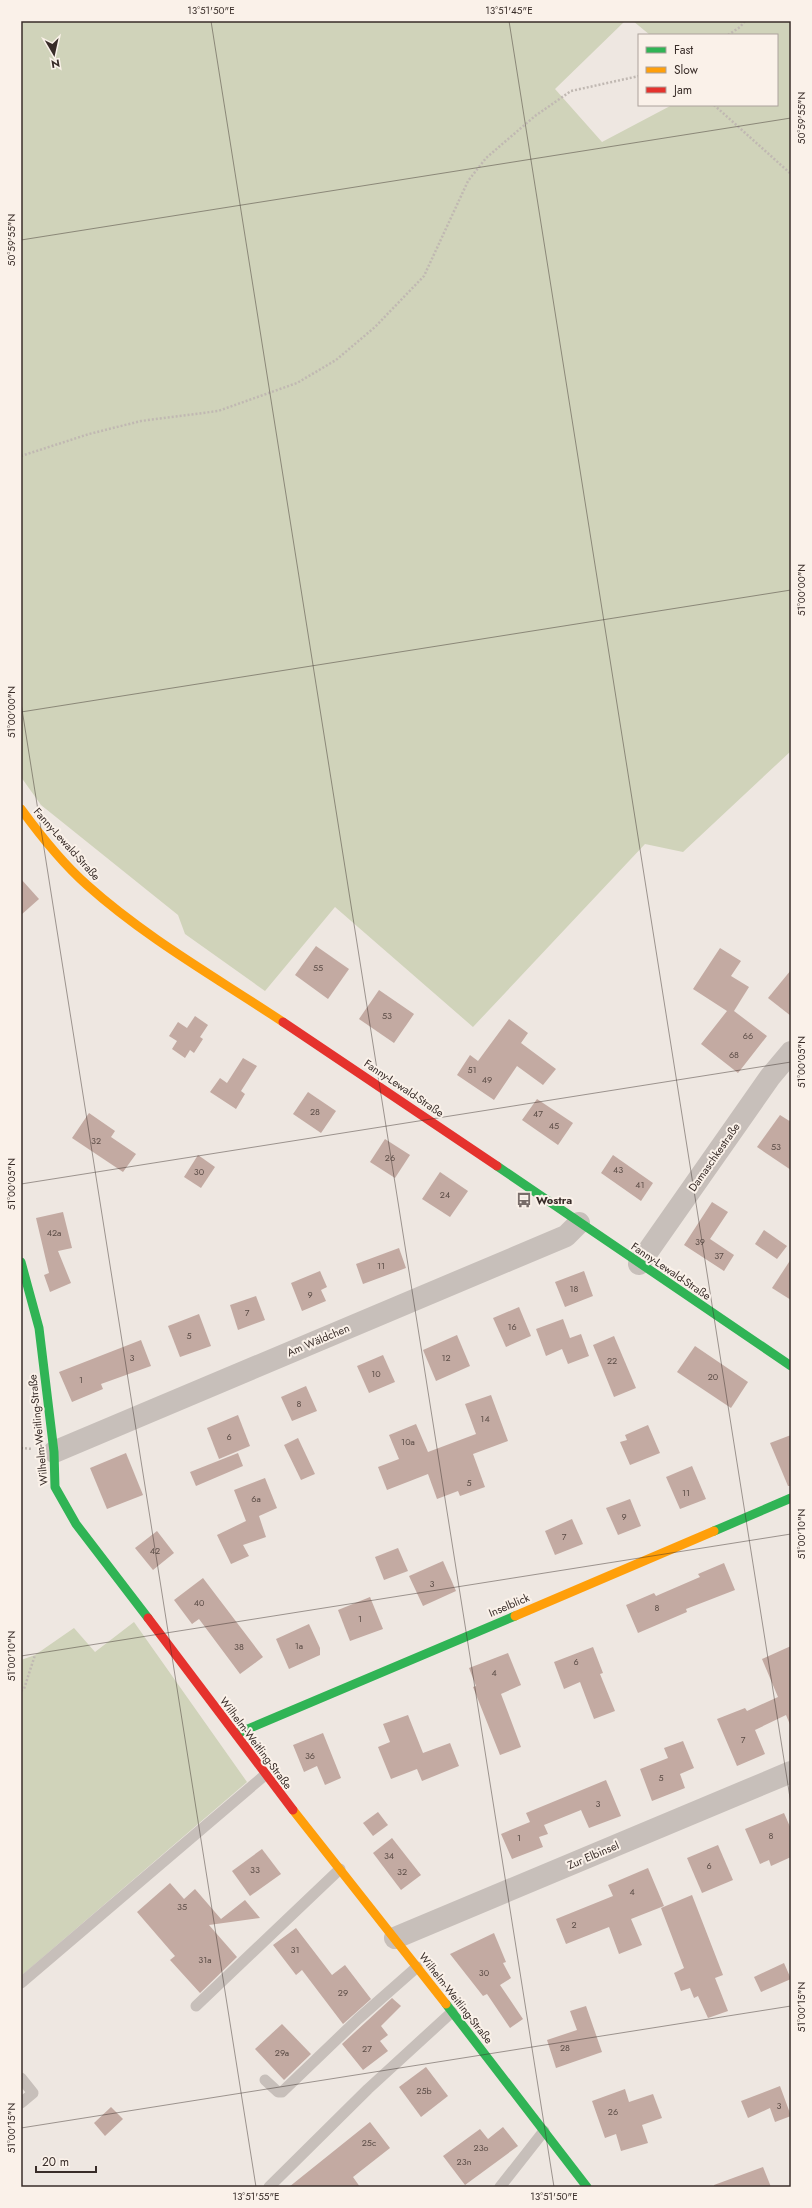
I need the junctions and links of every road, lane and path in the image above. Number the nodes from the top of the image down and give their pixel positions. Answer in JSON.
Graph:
{"nodes":[{"id":1,"x":745,"y":21,"type":"edge"},
{"id":2,"x":730,"y":34,"type":"edge"},
{"id":3,"x":638,"y":76,"type":"edge"},
{"id":4,"x":715,"y":106,"type":"edge"},
{"id":5,"x":791,"y":174,"type":"edge"},
{"id":6,"x":21,"y":456,"type":"edge"},
{"id":7,"x":21,"y":809,"type":"edge"},
{"id":8,"x":791,"y":1052,"type":"edge"},
{"id":9,"x":579,"y":1223,"type":"junction"},
{"id":10,"x":21,"y":1262,"type":"edge"},
{"id":11,"x":639,"y":1264,"type":"junction"},
{"id":12,"x":791,"y":1366,"type":"edge"},
{"id":13,"x":54,"y":1452,"type":"junction"},
{"id":14,"x":791,"y":1498,"type":"edge"},
{"id":15,"x":35,"y":1655,"type":"dead end"},
{"id":16,"x":21,"y":1691,"type":"edge"},
{"id":17,"x":236,"y":1734,"type":"junction"},
{"id":18,"x":791,"y":1772,"type":"edge"},
{"id":19,"x":265,"y":1775,"type":"junction"},
{"id":20,"x":340,"y":1869,"type":"junction"},
{"id":21,"x":395,"y":1938,"type":"junction"},
{"id":22,"x":417,"y":1967,"type":"junction"},
{"id":23,"x":21,"y":1983,"type":"edge"},
{"id":24,"x":196,"y":2006,"type":"dead end"},
{"id":25,"x":452,"y":2012,"type":"junction"},
{"id":26,"x":21,"y":2078,"type":"edge"},
{"id":27,"x":266,"y":2080,"type":"dead end"},
{"id":28,"x":21,"y":2103,"type":"edge"},
{"id":29,"x":544,"y":2131,"type":"junction"},
{"id":30,"x":269,"y":2187,"type":"edge"},
{"id":31,"x":500,"y":2187,"type":"edge"},
{"id":32,"x":587,"y":2187,"type":"edge"}],
"edges":[{"from":1,"to":2,"type":"path"},
{"from":3,"to":6,"type":"path"},
{"from":4,"to":5,"type":"path"},
{"from":7,"to":9,"type":"street","name":"Fanny-Lewald-Straße"},
{"from":8,"to":11,"type":"street","name":"Damaschkestraße"},
{"from":9,"to":11,"type":"street","name":"Fanny-Lewald-Straße"},
{"from":9,"to":13,"type":"street","name":"Am Wäldchen"},
{"from":10,"to":13,"type":"street","name":"Wilhelm-Weitling-Straße"},
{"from":11,"to":12,"type":"street","name":"Fanny-Lewald-Straße"},
{"from":13,"to":17,"type":"street","name":"Wilhelm-Weitling-Straße"},
{"from":14,"to":17,"type":"street","name":"Inselblick"},
{"from":15,"to":16,"type":"path"},
{"from":17,"to":19,"type":"street","name":"Wilhelm-Weitling-Straße"},
{"from":18,"to":21,"type":"street","name":"Zur Elbinsel"},
{"from":19,"to":20,"type":"street","name":"Wilhelm-Weitling-Straße"},
{"from":19,"to":23,"type":"lane"},
{"from":20,"to":21,"type":"street","name":"Wilhelm-Weitling-Straße"},
{"from":20,"to":24,"type":"lane"},
{"from":21,"to":22,"type":"street","name":"Wilhelm-Weitling-Straße"},
{"from":22,"to":25,"type":"street","name":"Wilhelm-Weitling-Straße"},
{"from":22,"to":27,"type":"lane"},
{"from":25,"to":29,"type":"street","name":"Wilhelm-Weitling-Straße"},
{"from":25,"to":30,"type":"lane"},
{"from":26,"to":28,"type":"lane"},
{"from":29,"to":31,"type":"lane"},
{"from":29,"to":32,"type":"street","name":"Wilhelm-Weitling-Straße"}]}
